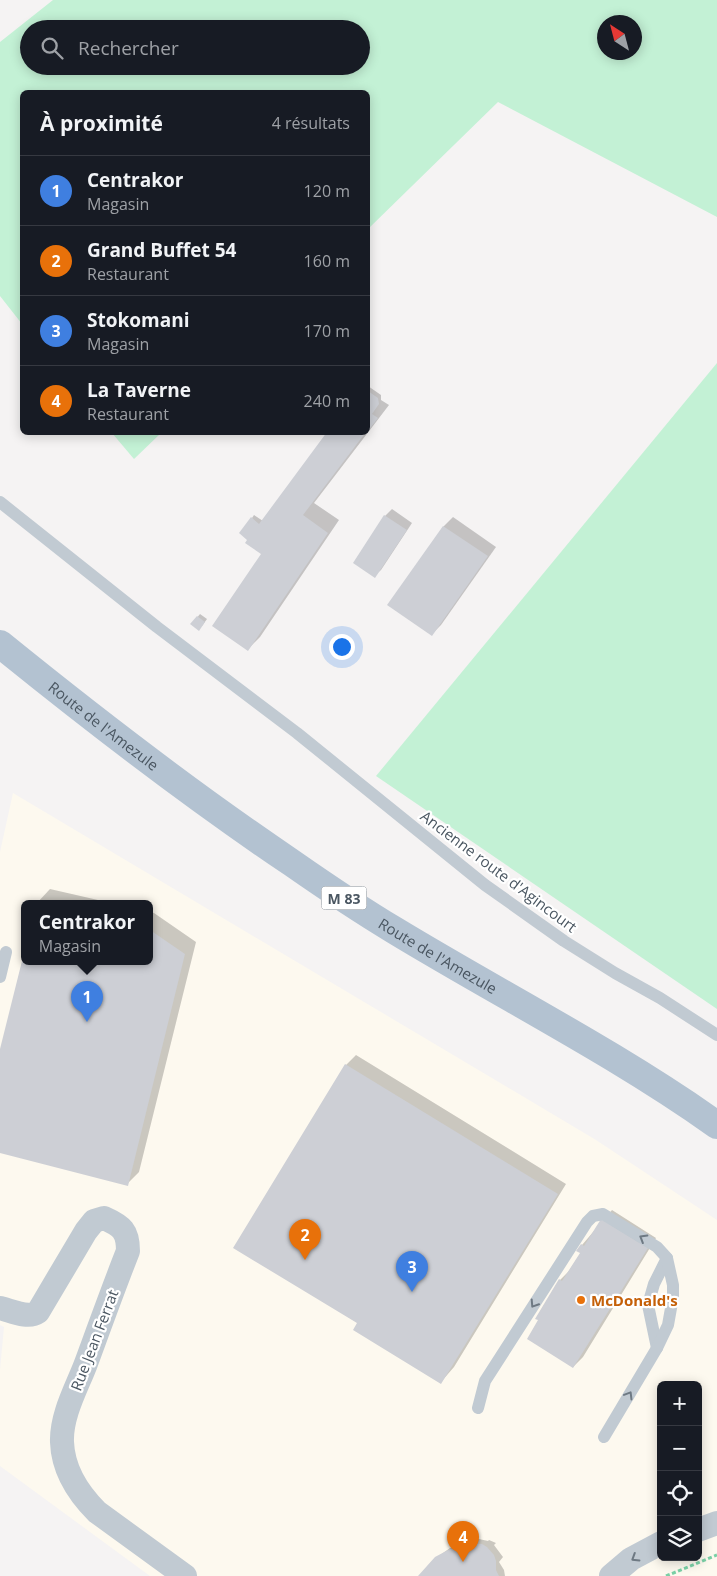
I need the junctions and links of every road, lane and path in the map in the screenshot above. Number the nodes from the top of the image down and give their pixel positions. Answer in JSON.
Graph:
{"nodes":[{"id":1,"x":0,"y":502,"type":"edge"},
{"id":2,"x":0,"y":644,"type":"edge"},
{"id":3,"x":6,"y":952,"type":"dead end"},
{"id":4,"x":0,"y":978,"type":"edge"},
{"id":5,"x":717,"y":1035,"type":"edge"},
{"id":6,"x":717,"y":1125,"type":"edge"},
{"id":7,"x":667,"y":1258,"type":"junction"},
{"id":8,"x":0,"y":1308,"type":"edge"},
{"id":9,"x":657,"y":1348,"type":"junction"},
{"id":10,"x":478,"y":1408,"type":"dead end"},
{"id":11,"x":604,"y":1436,"type":"dead end"},
{"id":12,"x":717,"y":1523,"type":"edge"},
{"id":13,"x":702,"y":1529,"type":"edge"},
{"id":14,"x":657,"y":1545,"type":"edge"},
{"id":15,"x":717,"y":1555,"type":"edge"},
{"id":16,"x":185,"y":1576,"type":"edge"},
{"id":17,"x":611,"y":1576,"type":"edge"},
{"id":18,"x":666,"y":1576,"type":"edge"}],
"edges":[{"from":1,"to":5,"type":"lane","name":"Ancienne route d'Agincourt"},
{"from":2,"to":6,"type":"main road","name":"Route de l'Amezule","number":"M 83"},
{"from":3,"to":4,"type":"lane"},
{"from":7,"to":9,"type":"lane"},
{"from":7,"to":9,"type":"lane"},
{"from":7,"to":10,"type":"lane","one_way":true},
{"from":8,"to":16,"type":"street","name":"Rue Jean Ferrat"},
{"from":11,"to":9,"type":"lane","one_way":true},
{"from":12,"to":13,"type":"street"},
{"from":14,"to":17,"type":"street","one_way":true},
{"from":15,"to":18,"type":"path"}]}
